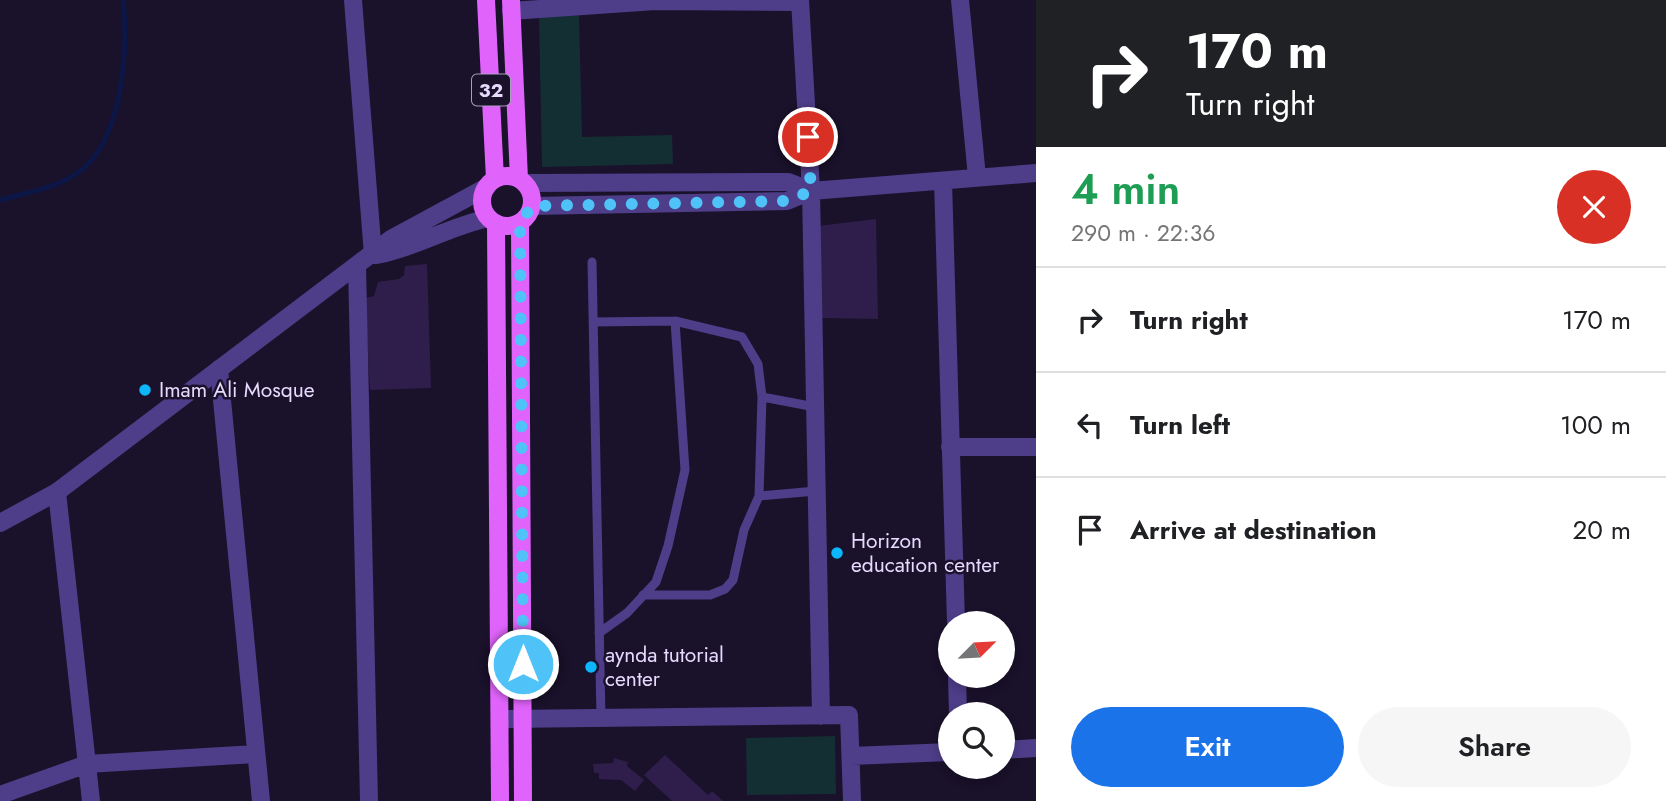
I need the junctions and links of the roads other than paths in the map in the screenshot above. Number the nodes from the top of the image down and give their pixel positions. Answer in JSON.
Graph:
{"nodes":[{"id":1,"x":353,"y":0,"type":"edge"},
{"id":2,"x":486,"y":0,"type":"edge"},
{"id":3,"x":960,"y":0,"type":"edge"},
{"id":4,"x":655,"y":1,"type":"edge"},
{"id":5,"x":800,"y":1,"type":"edge"},
{"id":6,"x":511,"y":5,"type":"edge"},
{"id":7,"x":1036,"y":173,"type":"edge"},
{"id":8,"x":977,"y":177,"type":"junction"},
{"id":9,"x":522,"y":181,"type":"junction"},
{"id":10,"x":943,"y":181,"type":"junction"},
{"id":11,"x":491,"y":183,"type":"junction"},
{"id":12,"x":811,"y":191,"type":"junction"},
{"id":13,"x":532,"y":206,"type":"junction"},
{"id":14,"x":492,"y":221,"type":"junction"},
{"id":15,"x":520,"y":223,"type":"junction"},
{"id":16,"x":373,"y":255,"type":"junction"},
{"id":17,"x":592,"y":262,"type":"dead end"},
{"id":18,"x":357,"y":267,"type":"junction"},
{"id":19,"x":676,"y":321,"type":"junction"},
{"id":20,"x":593,"y":322,"type":"junction"},
{"id":21,"x":219,"y":369,"type":"junction"},
{"id":22,"x":762,"y":397,"type":"junction"},
{"id":23,"x":815,"y":407,"type":"junction"},
{"id":24,"x":950,"y":447,"type":"junction"},
{"id":25,"x":1036,"y":447,"type":"edge"},
{"id":26,"x":816,"y":491,"type":"junction"},
{"id":27,"x":57,"y":492,"type":"junction"},
{"id":28,"x":759,"y":496,"type":"junction"},
{"id":29,"x":0,"y":523,"type":"edge"},
{"id":30,"x":643,"y":595,"type":"junction"},
{"id":31,"x":956,"y":611,"type":"edge"},
{"id":32,"x":599,"y":633,"type":"junction"},
{"id":33,"x":821,"y":716,"type":"junction"},
{"id":34,"x":601,"y":718,"type":"junction"},
{"id":35,"x":502,"y":719,"type":"junction"},
{"id":36,"x":523,"y":719,"type":"junction"},
{"id":37,"x":1036,"y":748,"type":"edge"},
{"id":38,"x":1015,"y":749,"type":"edge"},
{"id":39,"x":938,"y":752,"type":"edge"},
{"id":40,"x":256,"y":754,"type":"junction"},
{"id":41,"x":851,"y":756,"type":"junction"},
{"id":42,"x":87,"y":764,"type":"junction"},
{"id":43,"x":0,"y":795,"type":"edge"},
{"id":44,"x":91,"y":801,"type":"edge"},
{"id":45,"x":261,"y":801,"type":"edge"},
{"id":46,"x":369,"y":801,"type":"edge"},
{"id":47,"x":500,"y":801,"type":"edge"},
{"id":48,"x":523,"y":801,"type":"edge"},
{"id":49,"x":852,"y":801,"type":"edge"}],
"edges":[{"from":1,"to":16,"type":"street"},
{"from":2,"to":11,"type":"main road","number":"32"},
{"from":3,"to":8,"type":"street"},
{"from":4,"to":5,"type":"street"},
{"from":4,"to":6,"type":"street"},
{"from":5,"to":12,"type":"street"},
{"from":6,"to":9,"type":"main road","number":"32"},
{"from":7,"to":8,"type":"street"},
{"from":8,"to":10,"type":"street"},
{"from":9,"to":11,"type":"main road"},
{"from":9,"to":12,"type":"street"},
{"from":9,"to":13,"type":"main road","number":"32"},
{"from":10,"to":12,"type":"street"},
{"from":10,"to":24,"type":"street"},
{"from":11,"to":14,"type":"main road","number":"32"},
{"from":11,"to":16,"type":"street"},
{"from":12,"to":13,"type":"street"},
{"from":12,"to":23,"type":"street"},
{"from":13,"to":15,"type":"main road"},
{"from":14,"to":15,"type":"main road"},
{"from":14,"to":16,"type":"street"},
{"from":14,"to":35,"type":"main road","number":"32"},
{"from":15,"to":36,"type":"main road"},
{"from":16,"to":18,"type":"street"},
{"from":17,"to":20,"type":"lane"},
{"from":18,"to":21,"type":"street"},
{"from":18,"to":46,"type":"street"},
{"from":19,"to":20,"type":"lane"},
{"from":19,"to":22,"type":"lane"},
{"from":19,"to":30,"type":"lane"},
{"from":20,"to":32,"type":"lane"},
{"from":21,"to":27,"type":"street"},
{"from":21,"to":40,"type":"street"},
{"from":22,"to":23,"type":"lane"},
{"from":22,"to":28,"type":"lane"},
{"from":23,"to":26,"type":"street"},
{"from":24,"to":25,"type":"street"},
{"from":24,"to":31,"type":"street"},
{"from":26,"to":28,"type":"lane"},
{"from":26,"to":33,"type":"street"},
{"from":27,"to":29,"type":"street"},
{"from":27,"to":42,"type":"street"},
{"from":28,"to":30,"type":"lane"},
{"from":30,"to":32,"type":"lane"},
{"from":32,"to":34,"type":"lane"},
{"from":33,"to":34,"type":"street"},
{"from":33,"to":41,"type":"street"},
{"from":34,"to":36,"type":"street"},
{"from":35,"to":36,"type":"street"},
{"from":35,"to":47,"type":"main road","number":"32"},
{"from":36,"to":48,"type":"main road"},
{"from":37,"to":38,"type":"street"},
{"from":39,"to":41,"type":"street"},
{"from":40,"to":42,"type":"street"},
{"from":40,"to":45,"type":"street"},
{"from":41,"to":49,"type":"street"},
{"from":42,"to":43,"type":"street"},
{"from":42,"to":44,"type":"street"}]}
